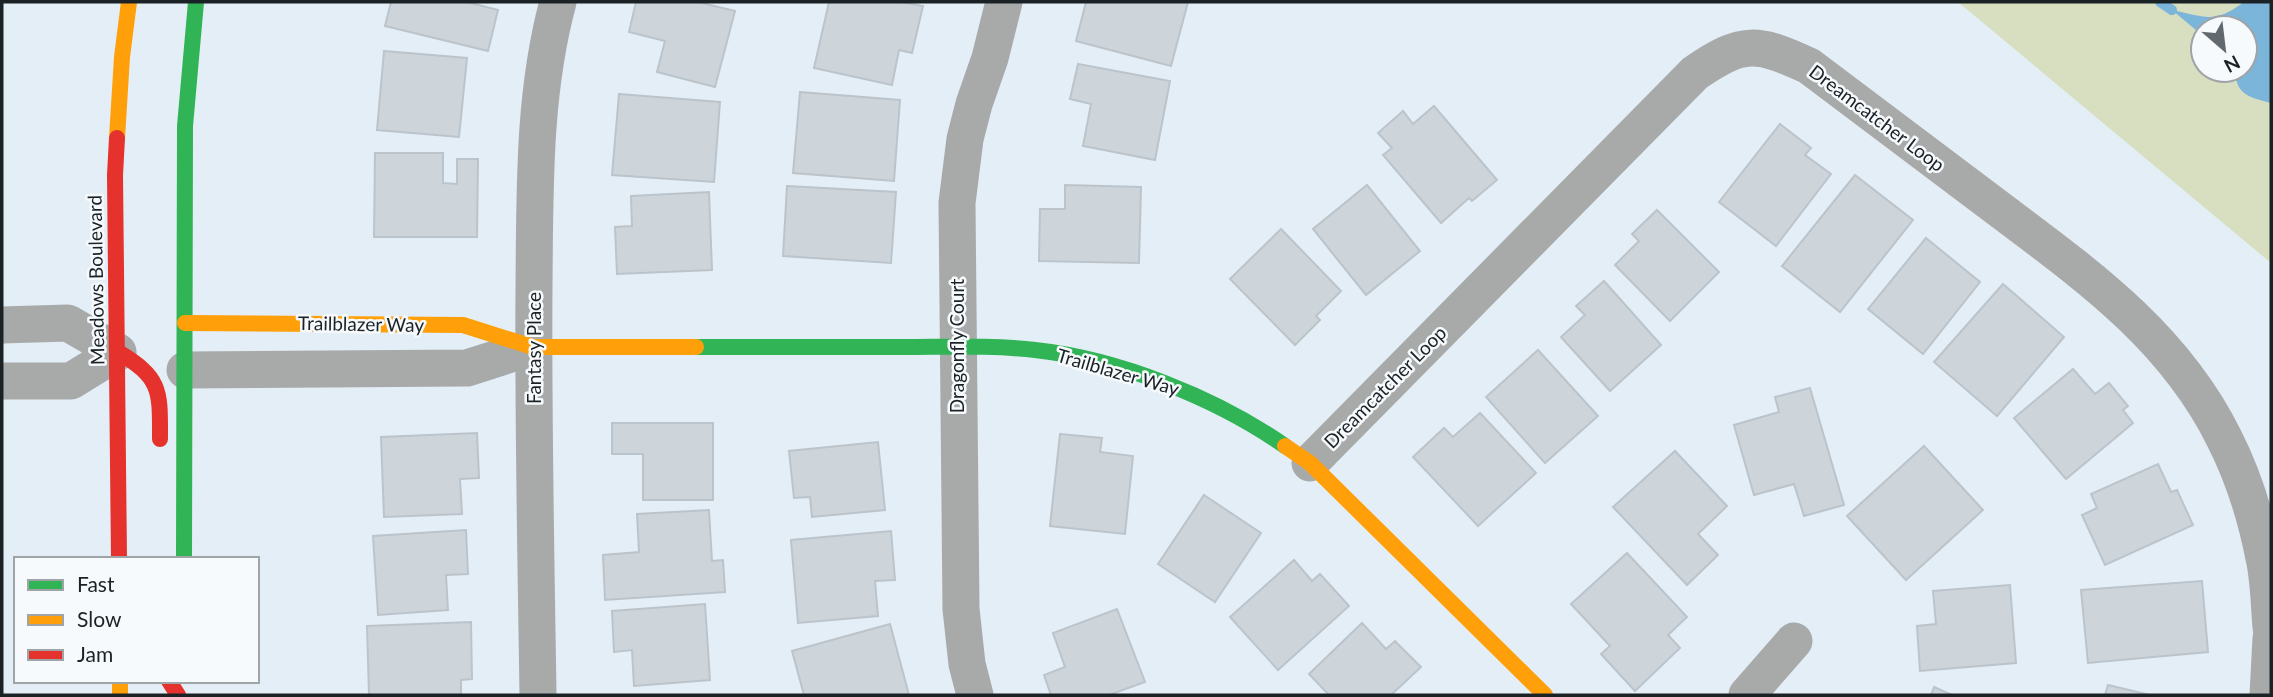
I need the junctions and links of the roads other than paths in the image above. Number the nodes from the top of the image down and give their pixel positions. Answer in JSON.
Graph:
{"nodes":[{"id":1,"x":129,"y":2,"type":"edge"},
{"id":2,"x":196,"y":2,"type":"edge"},
{"id":3,"x":558,"y":2,"type":"edge"},
{"id":4,"x":1004,"y":2,"type":"edge"},
{"id":5,"x":185,"y":323,"type":"junction"},
{"id":6,"x":2,"y":326,"type":"edge"},
{"id":7,"x":533,"y":347,"type":"junction"},
{"id":8,"x":957,"y":347,"type":"junction"},
{"id":9,"x":118,"y":352,"type":"junction"},
{"id":10,"x":185,"y":370,"type":"junction"},
{"id":11,"x":2,"y":381,"type":"edge"},
{"id":12,"x":160,"y":453,"type":"dead end"},
{"id":13,"x":1310,"y":463,"type":"junction"},
{"id":14,"x":119,"y":557,"type":"edge"},
{"id":15,"x":184,"y":557,"type":"edge"},
{"id":16,"x":2271,"y":627,"type":"edge"},
{"id":17,"x":2271,"y":638,"type":"edge"},
{"id":18,"x":1794,"y":641,"type":"dead end"},
{"id":19,"x":538,"y":695,"type":"edge"},
{"id":20,"x":975,"y":695,"type":"edge"},
{"id":21,"x":1545,"y":695,"type":"edge"},
{"id":22,"x":1747,"y":695,"type":"edge"},
{"id":23,"x":2268,"y":695,"type":"edge"}],
"edges":[{"from":1,"to":9,"type":"street","name":"Meadows Boulevard"},
{"from":2,"to":5,"type":"street"},
{"from":3,"to":7,"type":"street","name":"Fantasy Place"},
{"from":4,"to":8,"type":"street","name":"Dragonfly Court"},
{"from":5,"to":7,"type":"street","name":"Trailblazer Way"},
{"from":5,"to":10,"type":"street"},
{"from":6,"to":9,"type":"street"},
{"from":7,"to":8,"type":"street","name":"Trailblazer Way"},
{"from":7,"to":10,"type":"street","name":"Trailblazer Way"},
{"from":7,"to":19,"type":"street","name":"Fantasy Place"},
{"from":8,"to":13,"type":"street","name":"Trailblazer Way"},
{"from":8,"to":20,"type":"street","name":"Dragonfly Court"},
{"from":9,"to":11,"type":"street"},
{"from":9,"to":12,"type":"street"},
{"from":9,"to":14,"type":"street","name":"Meadows Boulevard"},
{"from":10,"to":15,"type":"street"},
{"from":13,"to":16,"type":"street","name":"Dreamcatcher Loop"},
{"from":13,"to":21,"type":"street","name":"Trailblazer Way"},
{"from":17,"to":23,"type":"street"},
{"from":18,"to":22,"type":"street"}]}
